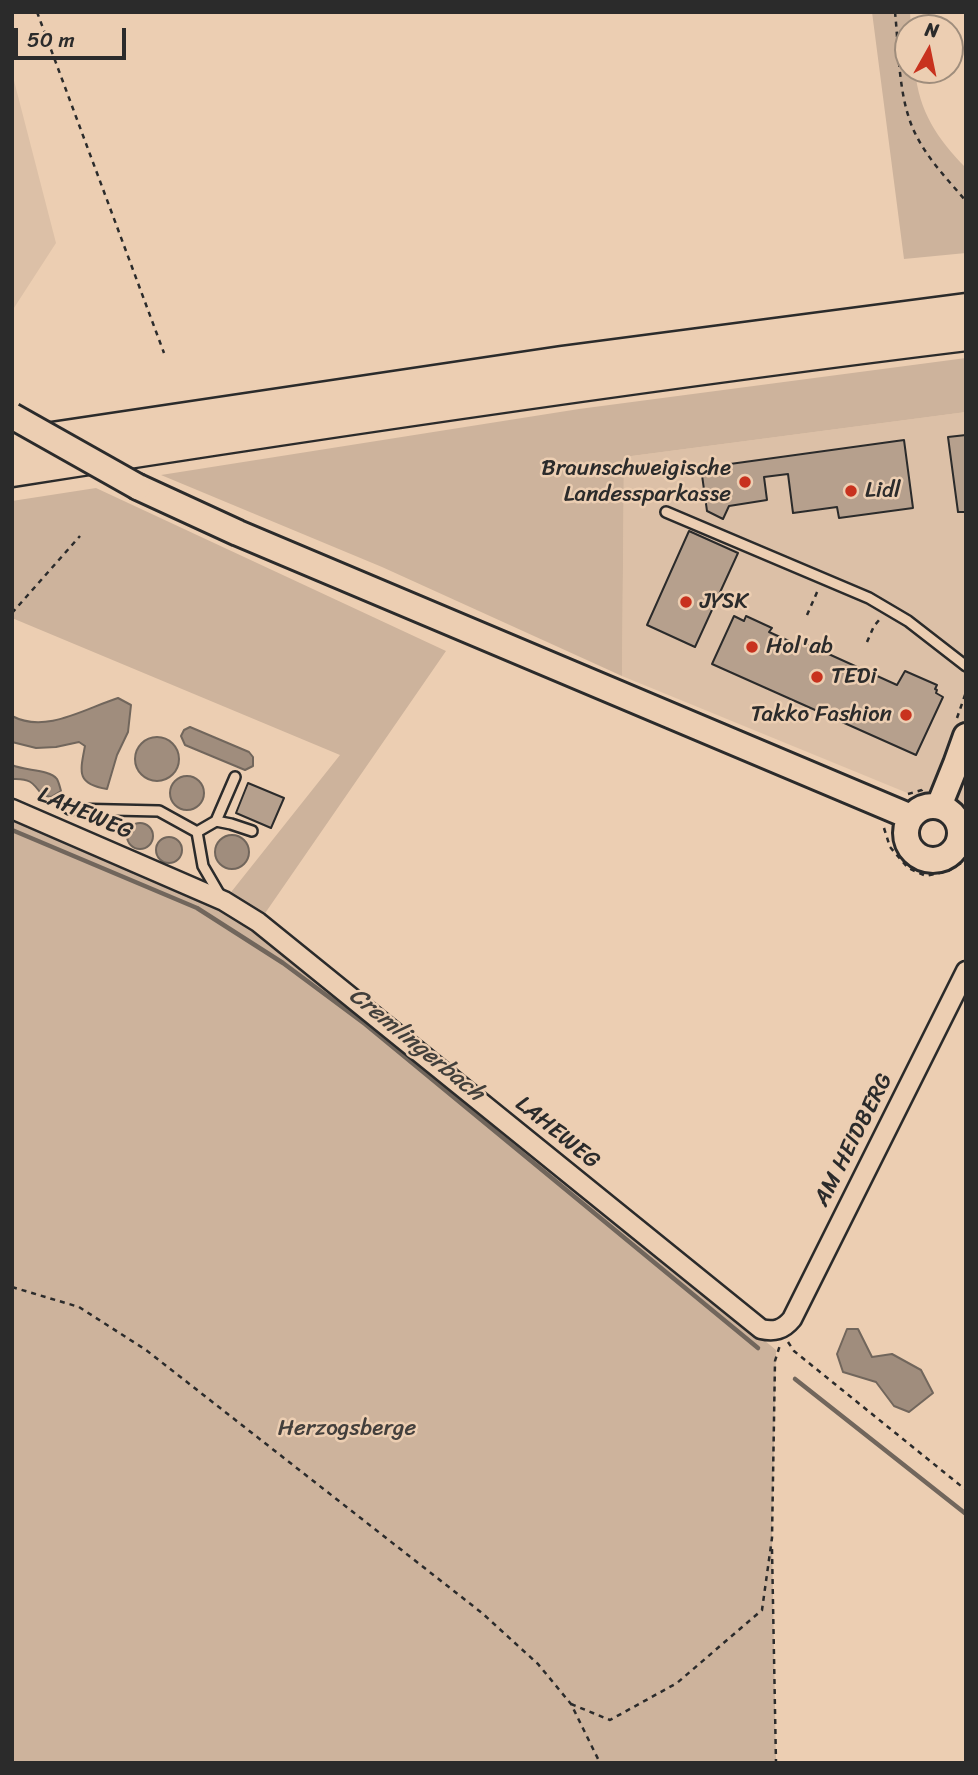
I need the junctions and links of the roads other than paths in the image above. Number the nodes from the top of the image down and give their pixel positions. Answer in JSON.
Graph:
{"nodes":[{"id":1,"x":966,"y":310,"type":"edge"},
{"id":2,"x":966,"y":334,"type":"edge"},
{"id":3,"x":12,"y":416,"type":"edge"},
{"id":4,"x":12,"y":445,"type":"edge"},
{"id":5,"x":12,"y":470,"type":"edge"},
{"id":6,"x":666,"y":512,"type":"dead end"},
{"id":7,"x":966,"y":666,"type":"edge"},
{"id":8,"x":966,"y":736,"type":"edge"},
{"id":9,"x":235,"y":776,"type":"dead end"},
{"id":10,"x":939,"y":806,"type":"junction"},
{"id":11,"x":12,"y":809,"type":"edge"},
{"id":12,"x":69,"y":809,"type":"dead end"},
{"id":13,"x":911,"y":817,"type":"junction"},
{"id":14,"x":216,"y":821,"type":"junction"},
{"id":15,"x":252,"y":831,"type":"dead end"},
{"id":16,"x":197,"y":832,"type":"junction"},
{"id":17,"x":963,"y":836,"type":"edge"},
{"id":18,"x":224,"y":901,"type":"junction"},
{"id":19,"x":966,"y":971,"type":"edge"},
{"id":20,"x":783,"y":1328,"type":"joint"}],
"edges":[{"from":1,"to":4,"type":"highway"},
{"from":2,"to":5,"type":"highway"},
{"from":3,"to":13,"type":"street","bridge":true},
{"from":6,"to":7,"type":"lane"},
{"from":8,"to":10,"type":"street"},
{"from":9,"to":14,"type":"lane"},
{"from":10,"to":13,"type":"street"},
{"from":10,"to":17,"type":"street"},
{"from":11,"to":18,"type":"street","name":"LAHEWEG"},
{"from":12,"to":16,"type":"lane"},
{"from":13,"to":17,"type":"street"},
{"from":14,"to":15,"type":"lane"},
{"from":14,"to":16,"type":"lane"},
{"from":16,"to":18,"type":"lane"},
{"from":18,"to":20,"type":"street","name":"LAHEWEG"},
{"from":19,"to":20,"type":"street","name":"AM HEIDBERG"}]}
